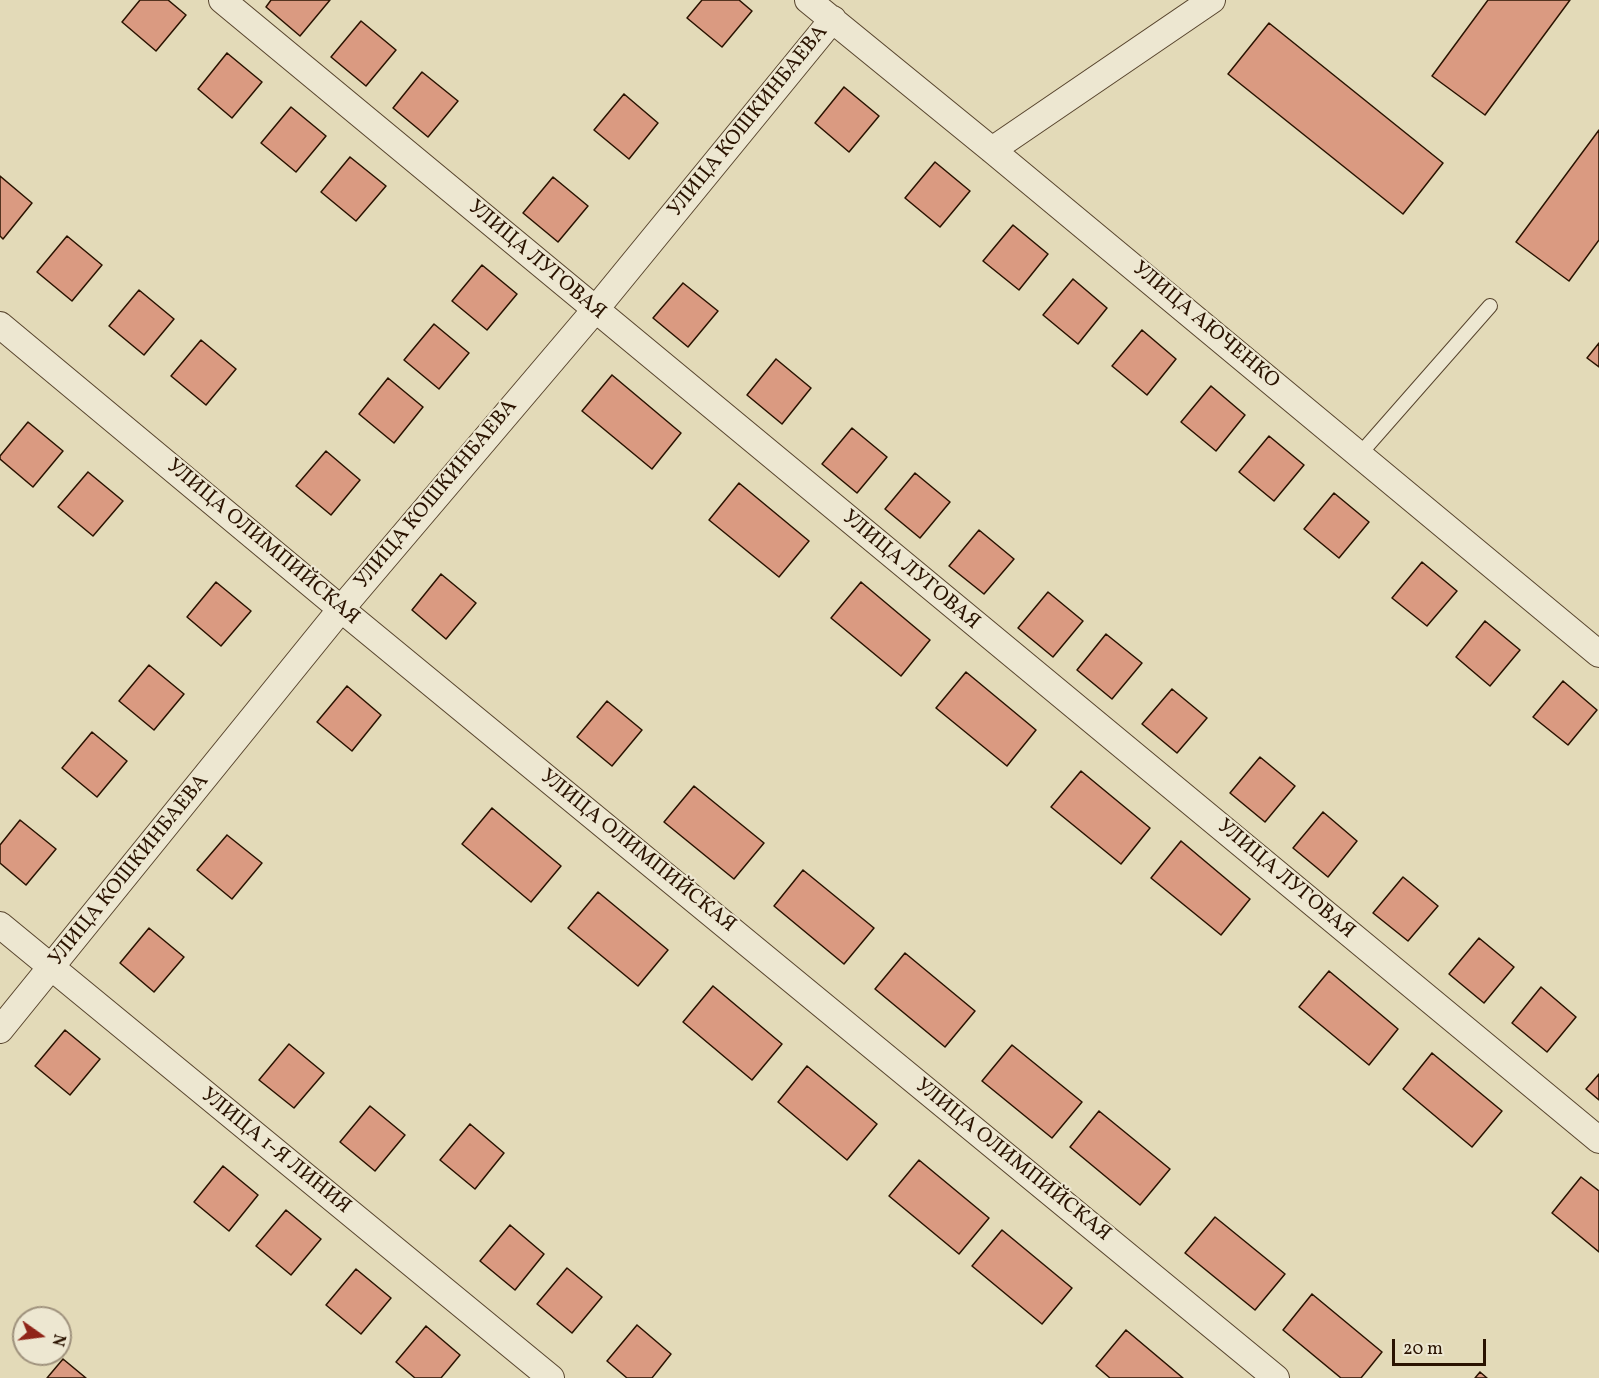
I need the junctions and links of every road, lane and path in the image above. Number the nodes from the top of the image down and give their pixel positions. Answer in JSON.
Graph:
{"nodes":[{"id":1,"x":222,"y":0,"type":"edge"},
{"id":2,"x":808,"y":0,"type":"edge"},
{"id":3,"x":1212,"y":0,"type":"edge"},
{"id":4,"x":833,"y":19,"type":"junction"},
{"id":5,"x":992,"y":150,"type":"junction"},
{"id":6,"x":1490,"y":306,"type":"dead end"},
{"id":7,"x":595,"y":310,"type":"junction"},
{"id":8,"x":0,"y":325,"type":"edge"},
{"id":9,"x":1360,"y":454,"type":"junction"},
{"id":10,"x":341,"y":609,"type":"junction"},
{"id":11,"x":1599,"y":654,"type":"edge"},
{"id":12,"x":0,"y":926,"type":"edge"},
{"id":13,"x":51,"y":968,"type":"junction"},
{"id":14,"x":0,"y":1030,"type":"edge"},
{"id":15,"x":1599,"y":1140,"type":"edge"},
{"id":16,"x":551,"y":1378,"type":"edge"},
{"id":17,"x":1276,"y":1378,"type":"edge"}],
"edges":[{"from":1,"to":7,"type":"street","name":"УЛИЦА ЛУГОВАЯ"},
{"from":2,"to":4,"type":"street","name":"УЛИЦА АЮЧЕНКО"},
{"from":3,"to":5,"type":"street"},
{"from":4,"to":5,"type":"street","name":"УЛИЦА АЮЧЕНКО"},
{"from":4,"to":7,"type":"street","name":"УЛИЦА КОШКИНБАЕВА"},
{"from":5,"to":9,"type":"street","name":"УЛИЦА АЮЧЕНКО"},
{"from":6,"to":9,"type":"lane"},
{"from":7,"to":10,"type":"street","name":"УЛИЦА КОШКИНБАЕВА"},
{"from":7,"to":15,"type":"street","name":"УЛИЦА ЛУГОВАЯ"},
{"from":8,"to":10,"type":"street","name":"УЛИЦА ОЛИМПИЙСКАЯ"},
{"from":9,"to":11,"type":"street","name":"УЛИЦА АЮЧЕНКО"},
{"from":10,"to":13,"type":"street","name":"УЛИЦА КОШКИНБАЕВА"},
{"from":10,"to":17,"type":"street","name":"УЛИЦА ОЛИМПИЙСКАЯ"},
{"from":12,"to":13,"type":"street","name":"УЛИЦА 1-Я ЛИНИЯ"},
{"from":13,"to":14,"type":"street","name":"УЛИЦА КОШКИНБАЕВА"},
{"from":13,"to":16,"type":"street","name":"УЛИЦА 1-Я ЛИНИЯ"}]}
